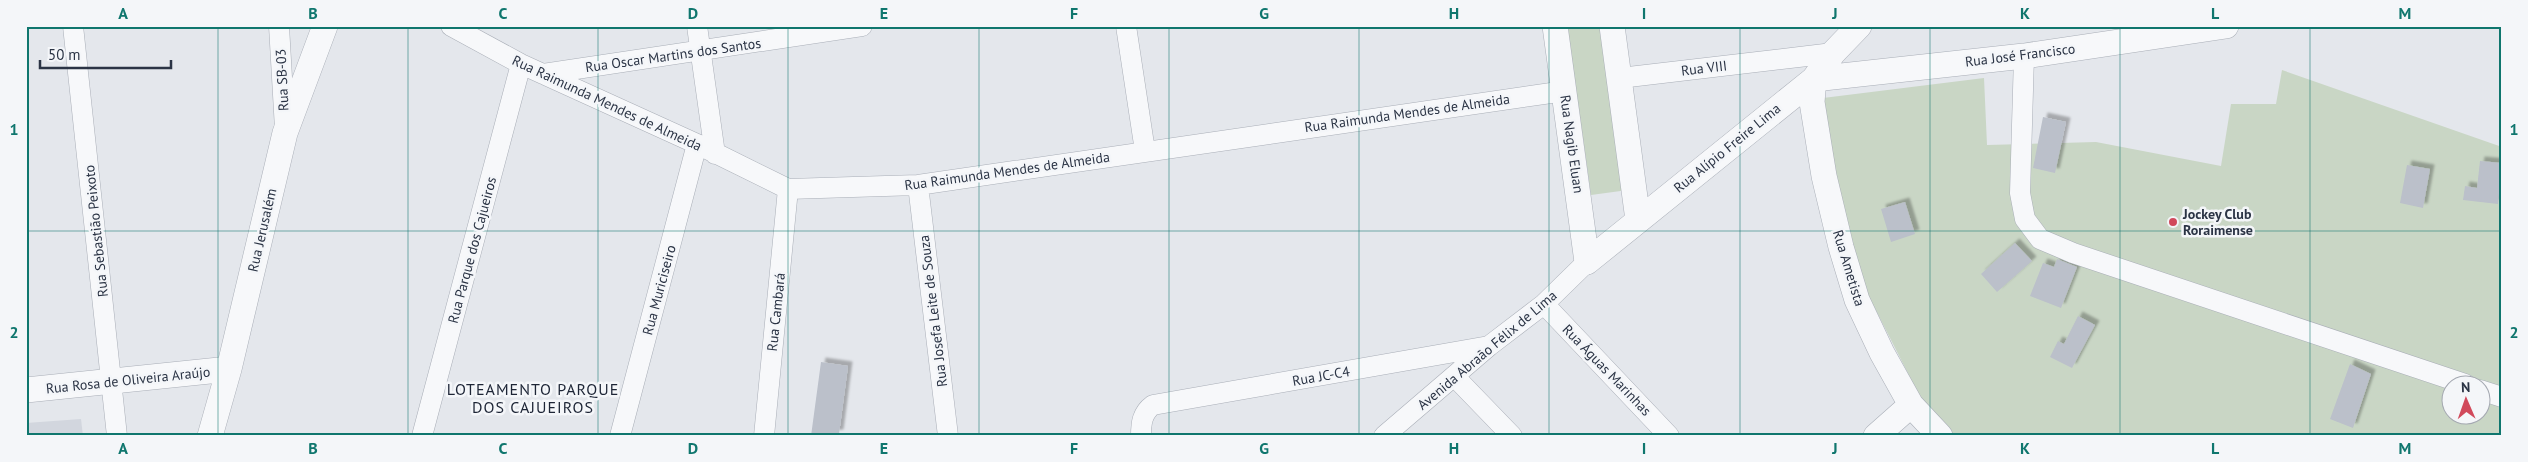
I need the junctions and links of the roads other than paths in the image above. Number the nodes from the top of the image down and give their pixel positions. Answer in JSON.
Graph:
{"nodes":[{"id":1,"x":73,"y":26,"type":"edge"},
{"id":2,"x":279,"y":26,"type":"edge"},
{"id":3,"x":325,"y":26,"type":"edge"},
{"id":4,"x":451,"y":26,"type":"edge"},
{"id":5,"x":697,"y":26,"type":"edge"},
{"id":6,"x":862,"y":26,"type":"edge"},
{"id":7,"x":1126,"y":26,"type":"edge"},
{"id":8,"x":1555,"y":26,"type":"edge"},
{"id":9,"x":1612,"y":26,"type":"edge"},
{"id":10,"x":1859,"y":26,"type":"edge"},
{"id":11,"x":2226,"y":26,"type":"edge"},
{"id":12,"x":700,"y":51,"type":"junction"},
{"id":13,"x":1833,"y":53,"type":"junction"},
{"id":14,"x":2024,"y":56,"type":"junction"},
{"id":15,"x":1789,"y":58,"type":"junction"},
{"id":16,"x":521,"y":64,"type":"junction"},
{"id":17,"x":543,"y":74,"type":"junction"},
{"id":18,"x":1620,"y":78,"type":"junction"},
{"id":19,"x":1814,"y":79,"type":"junction"},
{"id":20,"x":1565,"y":91,"type":"junction"},
{"id":21,"x":285,"y":134,"type":"junction"},
{"id":22,"x":697,"y":144,"type":"junction"},
{"id":23,"x":1146,"y":150,"type":"junction"},
{"id":24,"x":715,"y":154,"type":"junction"},
{"id":25,"x":918,"y":186,"type":"junction"},
{"id":26,"x":788,"y":189,"type":"junction"},
{"id":27,"x":1638,"y":220,"type":"junction"},
{"id":28,"x":1587,"y":262,"type":"junction"},
{"id":29,"x":1544,"y":304,"type":"junction"},
{"id":30,"x":1489,"y":346,"type":"junction"},
{"id":31,"x":229,"y":369,"type":"junction"},
{"id":32,"x":1454,"y":376,"type":"junction"},
{"id":33,"x":2440,"y":376,"type":"edge"},
{"id":34,"x":112,"y":382,"type":"junction"},
{"id":35,"x":26,"y":390,"type":"edge"},
{"id":36,"x":2490,"y":393,"type":"edge"},
{"id":37,"x":2502,"y":397,"type":"edge"},
{"id":38,"x":1912,"y":405,"type":"junction"},
{"id":39,"x":117,"y":436,"type":"edge"},
{"id":40,"x":210,"y":436,"type":"edge"},
{"id":41,"x":422,"y":436,"type":"edge"},
{"id":42,"x":620,"y":436,"type":"edge"},
{"id":43,"x":764,"y":436,"type":"edge"},
{"id":44,"x":948,"y":436,"type":"edge"},
{"id":45,"x":1140,"y":436,"type":"edge"},
{"id":46,"x":1384,"y":436,"type":"edge"},
{"id":47,"x":1512,"y":436,"type":"edge"},
{"id":48,"x":1669,"y":436,"type":"edge"},
{"id":49,"x":1876,"y":436,"type":"edge"},
{"id":50,"x":1940,"y":436,"type":"edge"}],
"edges":[{"from":1,"to":34,"type":"street","name":"Rua Sebastião Peixoto"},
{"from":2,"to":21,"type":"street","name":"Rua SB-03"},
{"from":3,"to":21,"type":"street","name":"Rua Jerusalém"},
{"from":4,"to":16,"type":"street","name":"Rua Raimunda Mendes de Almeida"},
{"from":5,"to":12,"type":"street"},
{"from":6,"to":12,"type":"street","name":"Rua Oscar Martins dos Santos"},
{"from":7,"to":23,"type":"street"},
{"from":8,"to":20,"type":"street","name":"Rua Nagib Eluan"},
{"from":9,"to":18,"type":"street"},
{"from":10,"to":13,"type":"street","name":"Rua Alípio Freire Lima"},
{"from":11,"to":14,"type":"street","name":"Rua José Francisco"},
{"from":12,"to":17,"type":"street","name":"Rua Oscar Martins dos Santos"},
{"from":12,"to":24,"type":"street"},
{"from":13,"to":15,"type":"street","name":"Rua VIII"},
{"from":13,"to":19,"type":"street","name":"Rua Alípio Freire Lima"},
{"from":14,"to":19,"type":"street","name":"Rua José Francisco"},
{"from":14,"to":33,"type":"street"},
{"from":15,"to":18,"type":"street","name":"Rua VIII"},
{"from":15,"to":19,"type":"street","name":"Rua VIII"},
{"from":16,"to":17,"type":"street","name":"Rua Raimunda Mendes de Almeida"},
{"from":16,"to":41,"type":"street","name":"Rua Parque dos Cajueiros"},
{"from":17,"to":22,"type":"street","name":"Rua Raimunda Mendes de Almeida"},
{"from":18,"to":27,"type":"street"},
{"from":19,"to":27,"type":"street","name":"Rua Alípio Freire Lima"},
{"from":19,"to":38,"type":"street","name":"Rua Ametista"},
{"from":20,"to":23,"type":"street","name":"Rua Raimunda Mendes de Almeida"},
{"from":20,"to":28,"type":"street","name":"Rua Nagib Eluan"},
{"from":21,"to":31,"type":"street","name":"Rua Jerusalém"},
{"from":22,"to":24,"type":"street","name":"Rua Raimunda Mendes de Almeida"},
{"from":22,"to":42,"type":"street","name":"Rua Muriciseiro"},
{"from":23,"to":25,"type":"street","name":"Rua Raimunda Mendes de Almeida"},
{"from":24,"to":26,"type":"street","name":"Rua Raimunda Mendes de Almeida"},
{"from":25,"to":26,"type":"street","name":"Rua Raimunda Mendes de Almeida"},
{"from":25,"to":44,"type":"street","name":"Rua Josefa Leite de Souza"},
{"from":26,"to":43,"type":"street","name":"Rua Cambará"},
{"from":27,"to":28,"type":"street","name":"Rua Alípio Freire Lima"},
{"from":28,"to":29,"type":"street","name":"Avenida Abraão Félix de Lima"},
{"from":29,"to":30,"type":"street","name":"Avenida Abraão Félix de Lima"},
{"from":29,"to":48,"type":"street","name":"Rua Águas Marinhas"},
{"from":30,"to":32,"type":"street","name":"Avenida Abraão Félix de Lima"},
{"from":30,"to":45,"type":"street","name":"Rua JC-C4"},
{"from":31,"to":34,"type":"street","name":"Rua Rosa de Oliveira Araújo"},
{"from":31,"to":40,"type":"street","name":"Rua Jerusalém"},
{"from":32,"to":46,"type":"street","name":"Avenida Abraão Félix de Lima"},
{"from":32,"to":47,"type":"street"},
{"from":34,"to":35,"type":"street","name":"Rua Rosa de Oliveira Araújo"},
{"from":34,"to":39,"type":"street","name":"Rua Sebastião Peixoto"},
{"from":36,"to":37,"type":"street"},
{"from":38,"to":49,"type":"street"},
{"from":38,"to":50,"type":"street","name":"Rua Ametista"}]}
